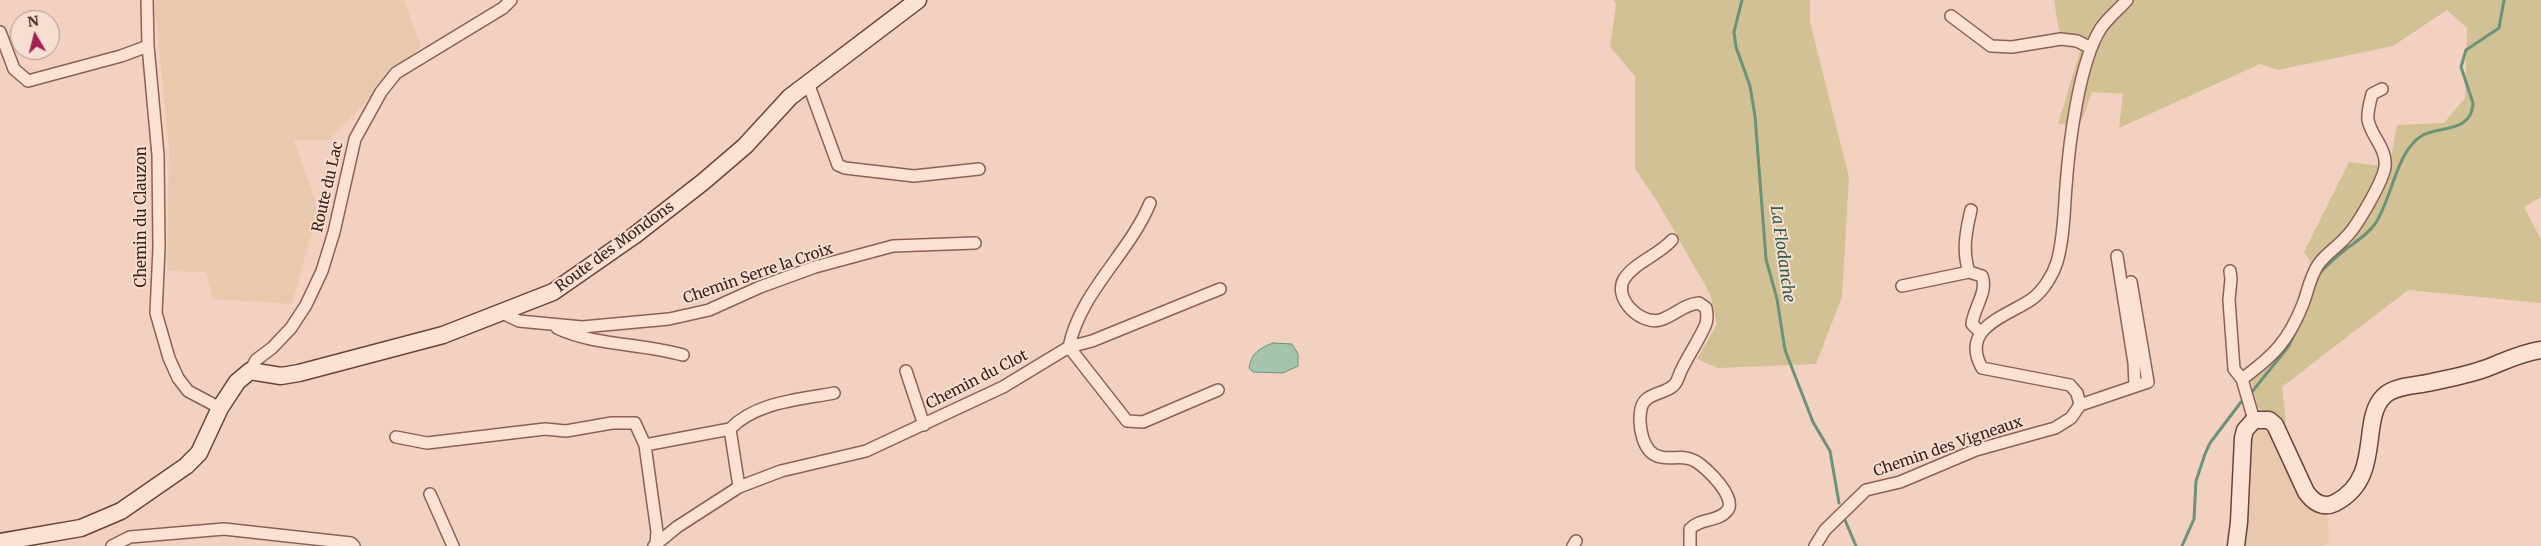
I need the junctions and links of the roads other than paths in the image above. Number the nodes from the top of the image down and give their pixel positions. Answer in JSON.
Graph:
{"nodes":[{"id":1,"x":147,"y":0,"type":"edge"},
{"id":2,"x":511,"y":0,"type":"edge"},
{"id":3,"x":918,"y":0,"type":"edge"},
{"id":4,"x":2127,"y":0,"type":"edge"},
{"id":5,"x":1950,"y":16,"type":"dead end"},
{"id":6,"x":0,"y":32,"type":"edge"},
{"id":7,"x":148,"y":46,"type":"junction"},
{"id":8,"x":2091,"y":48,"type":"junction"},
{"id":9,"x":808,"y":83,"type":"junction"},
{"id":10,"x":2382,"y":89,"type":"dead end"},
{"id":11,"x":979,"y":169,"type":"dead end"},
{"id":12,"x":1150,"y":203,"type":"dead end"},
{"id":13,"x":1971,"y":210,"type":"dead end"},
{"id":14,"x":1672,"y":240,"type":"dead end"},
{"id":15,"x":975,"y":243,"type":"dead end"},
{"id":16,"x":2117,"y":256,"type":"dead end"},
{"id":17,"x":2230,"y":271,"type":"dead end"},
{"id":18,"x":1969,"y":272,"type":"junction"},
{"id":19,"x":2131,"y":282,"type":"dead end"},
{"id":20,"x":1902,"y":286,"type":"dead end"},
{"id":21,"x":1220,"y":289,"type":"dead end"},
{"id":22,"x":502,"y":314,"type":"junction"},
{"id":23,"x":551,"y":325,"type":"junction"},
{"id":24,"x":1981,"y":332,"type":"junction"},
{"id":25,"x":1069,"y":347,"type":"junction"},
{"id":26,"x":2541,"y":350,"type":"edge"},
{"id":27,"x":683,"y":355,"type":"dead end"},
{"id":28,"x":250,"y":371,"type":"junction"},
{"id":29,"x":906,"y":371,"type":"dead end"},
{"id":30,"x":2242,"y":379,"type":"junction"},
{"id":31,"x":2135,"y":386,"type":"junction"},
{"id":32,"x":1218,"y":390,"type":"dead end"},
{"id":33,"x":834,"y":393,"type":"dead end"},
{"id":34,"x":2080,"y":405,"type":"junction"},
{"id":35,"x":220,"y":408,"type":"junction"},
{"id":36,"x":2254,"y":420,"type":"junction"},
{"id":37,"x":924,"y":425,"type":"junction"},
{"id":38,"x":730,"y":429,"type":"junction"},
{"id":39,"x":396,"y":438,"type":"dead end"},
{"id":40,"x":645,"y":445,"type":"junction"},
{"id":41,"x":739,"y":488,"type":"junction"},
{"id":42,"x":430,"y":494,"type":"dead end"},
{"id":43,"x":0,"y":542,"type":"edge"},
{"id":44,"x":26,"y":542,"type":"edge"},
{"id":45,"x":655,"y":545,"type":"edge"},
{"id":46,"x":112,"y":546,"type":"edge"},
{"id":47,"x":354,"y":546,"type":"edge"},
{"id":48,"x":453,"y":546,"type":"edge"},
{"id":49,"x":1690,"y":546,"type":"edge"},
{"id":50,"x":1815,"y":546,"type":"edge"},
{"id":51,"x":2236,"y":546,"type":"edge"}],
"edges":[{"from":1,"to":7,"type":"street","name":"Chemin du Clauzon"},
{"from":2,"to":28,"type":"street","name":"Route du Lac"},
{"from":3,"to":9,"type":"street","name":"Route des Mondons"},
{"from":4,"to":8,"type":"street"},
{"from":5,"to":8,"type":"street"},
{"from":6,"to":7,"type":"street"},
{"from":7,"to":35,"type":"street","name":"Chemin du Clauzon"},
{"from":8,"to":24,"type":"street"},
{"from":9,"to":11,"type":"street"},
{"from":9,"to":22,"type":"street","name":"Route des Mondons"},
{"from":10,"to":30,"type":"street"},
{"from":12,"to":25,"type":"street"},
{"from":13,"to":18,"type":"street"},
{"from":14,"to":49,"type":"street"},
{"from":15,"to":23,"type":"street","name":"Chemin Serre la Croix"},
{"from":16,"to":31,"type":"street"},
{"from":17,"to":30,"type":"street"},
{"from":18,"to":20,"type":"street"},
{"from":18,"to":24,"type":"street"},
{"from":19,"to":31,"type":"street"},
{"from":21,"to":25,"type":"street","name":"Chemin du Clot"},
{"from":22,"to":23,"type":"street","name":"Chemin Serre la Croix"},
{"from":22,"to":28,"type":"street","name":"Route des Mondons"},
{"from":23,"to":27,"type":"street","name":"Chemin Serre la Croix"},
{"from":24,"to":34,"type":"street"},
{"from":25,"to":32,"type":"street"},
{"from":25,"to":37,"type":"street","name":"Chemin du Clot"},
{"from":26,"to":36,"type":"street"},
{"from":28,"to":35,"type":"street"},
{"from":29,"to":37,"type":"street"},
{"from":30,"to":36,"type":"street"},
{"from":31,"to":34,"type":"street"},
{"from":33,"to":38,"type":"street"},
{"from":34,"to":50,"type":"street","name":"Chemin des Vigneaux"},
{"from":35,"to":44,"type":"street"},
{"from":36,"to":51,"type":"street"},
{"from":37,"to":41,"type":"street","name":"Chemin du Clot"},
{"from":38,"to":40,"type":"street"},
{"from":38,"to":41,"type":"street"},
{"from":39,"to":40,"type":"street"},
{"from":40,"to":45,"type":"street"},
{"from":41,"to":45,"type":"street","name":"Chemin du Clot"},
{"from":42,"to":48,"type":"street"},
{"from":43,"to":44,"type":"street"},
{"from":46,"to":47,"type":"street"}]}
